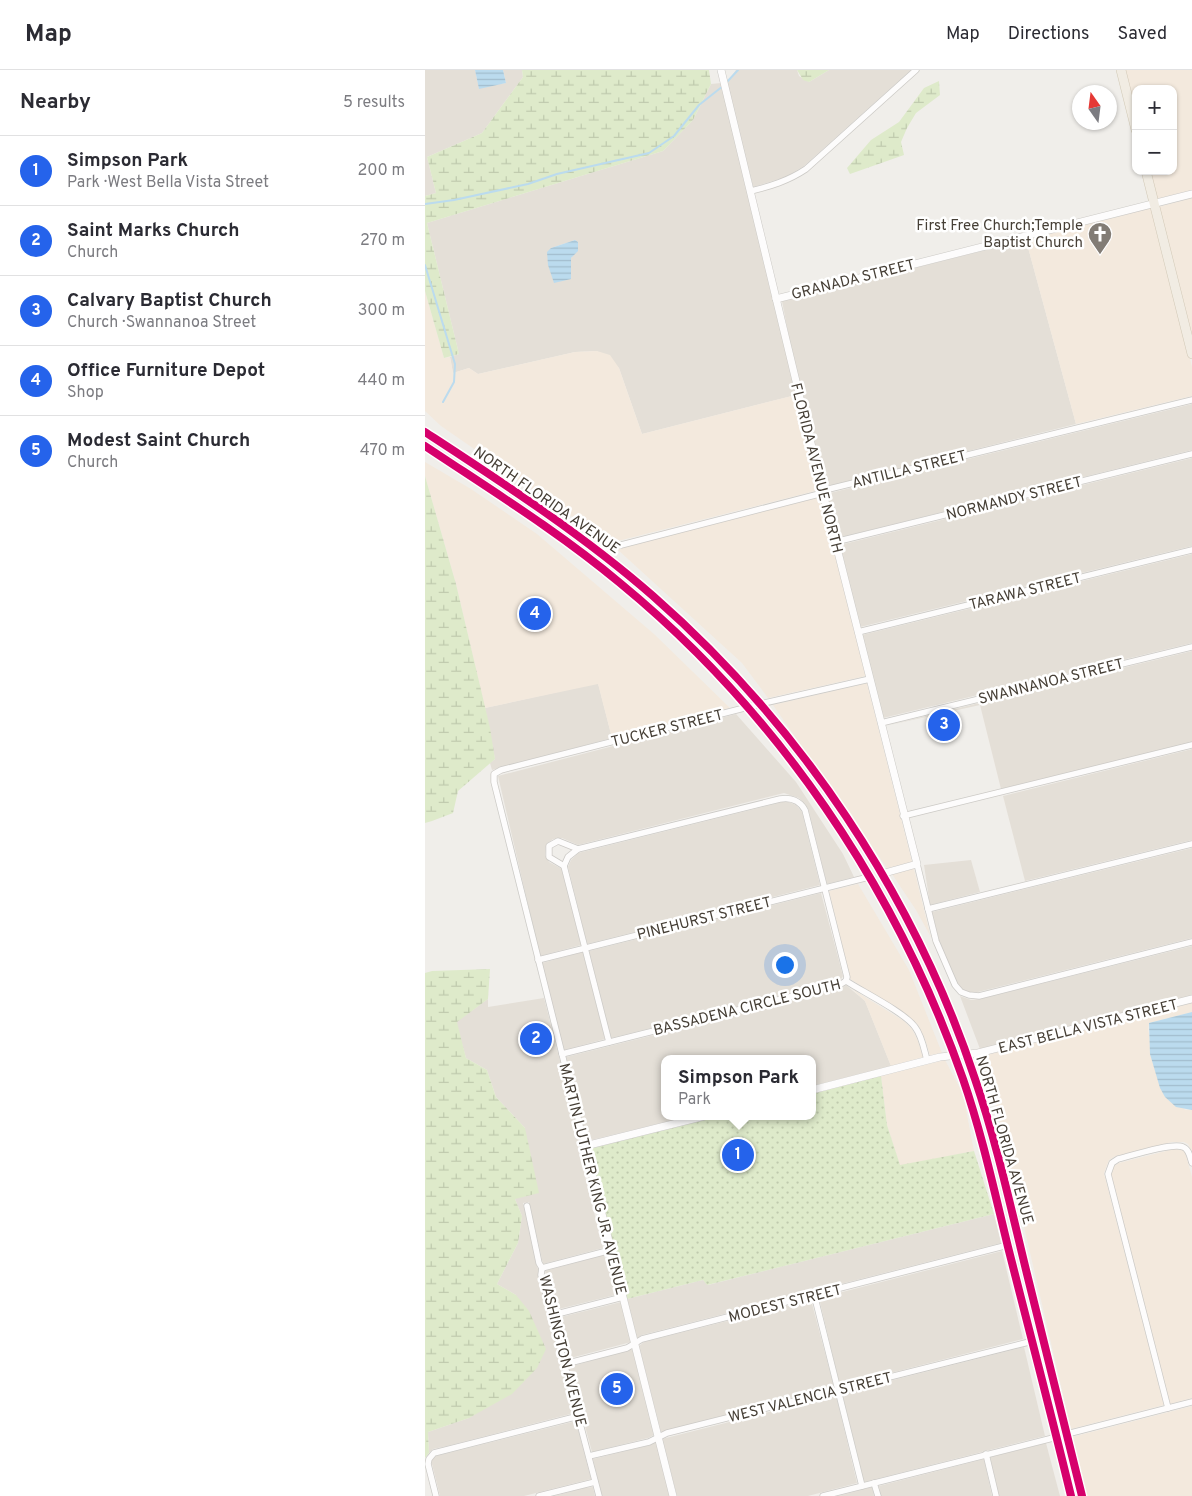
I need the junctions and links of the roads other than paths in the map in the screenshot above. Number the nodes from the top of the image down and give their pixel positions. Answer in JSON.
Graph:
{"nodes":[{"id":1,"x":916,"y":70,"type":"edge"},
{"id":2,"x":1121,"y":70,"type":"edge"},
{"id":3,"x":721,"y":72,"type":"edge"},
{"id":4,"x":1132,"y":114,"type":"edge"},
{"id":5,"x":1147,"y":175,"type":"edge"},
{"id":6,"x":751,"y":191,"type":"junction"},
{"id":7,"x":1192,"y":194,"type":"edge"},
{"id":8,"x":1154,"y":204,"type":"junction"},
{"id":9,"x":776,"y":299,"type":"junction"},
{"id":10,"x":1192,"y":354,"type":"edge"},
{"id":11,"x":1192,"y":400,"type":"edge"},
{"id":12,"x":425,"y":432,"type":"edge"},
{"id":13,"x":425,"y":440,"type":"edge"},
{"id":14,"x":425,"y":446,"type":"edge"},
{"id":15,"x":448,"y":447,"type":"junction"},
{"id":16,"x":1192,"y":454,"type":"edge"},
{"id":17,"x":451,"y":463,"type":"junction"},
{"id":18,"x":823,"y":493,"type":"junction"},
{"id":19,"x":532,"y":504,"type":"junction"},
{"id":20,"x":547,"y":527,"type":"junction"},
{"id":21,"x":835,"y":542,"type":"junction"},
{"id":22,"x":1192,"y":550,"type":"edge"},
{"id":23,"x":598,"y":551,"type":"junction"},
{"id":24,"x":634,"y":580,"type":"junction"},
{"id":25,"x":858,"y":632,"type":"junction"},
{"id":26,"x":1192,"y":647,"type":"edge"},
{"id":27,"x":870,"y":679,"type":"junction"},
{"id":28,"x":760,"y":704,"type":"junction"},
{"id":29,"x":747,"y":707,"type":"junction"},
{"id":30,"x":881,"y":723,"type":"junction"},
{"id":31,"x":1192,"y":746,"type":"edge"},
{"id":32,"x":494,"y":774,"type":"joint"},
{"id":33,"x":903,"y":816,"type":"junction"},
{"id":34,"x":1192,"y":844,"type":"edge"},
{"id":35,"x":578,"y":849,"type":"junction"},
{"id":36,"x":917,"y":864,"type":"junction"},
{"id":37,"x":564,"y":866,"type":"junction"},
{"id":38,"x":881,"y":874,"type":"junction"},
{"id":39,"x":869,"y":877,"type":"junction"},
{"id":40,"x":825,"y":888,"type":"junction"},
{"id":41,"x":928,"y":909,"type":"junction"},
{"id":42,"x":1192,"y":942,"type":"edge"},
{"id":43,"x":585,"y":948,"type":"junction"},
{"id":44,"x":538,"y":960,"type":"junction"},
{"id":45,"x":846,"y":981,"type":"junction"},
{"id":46,"x":1192,"y":1000,"type":"edge"},
{"id":47,"x":609,"y":1042,"type":"junction"},
{"id":48,"x":562,"y":1054,"type":"junction"},
{"id":49,"x":966,"y":1054,"type":"junction"},
{"id":50,"x":955,"y":1055,"type":"junction"},
{"id":51,"x":927,"y":1060,"type":"junction"},
{"id":52,"x":816,"y":1089,"type":"edge"},
{"id":53,"x":689,"y":1120,"type":"edge"},
{"id":54,"x":585,"y":1146,"type":"junction"},
{"id":55,"x":1192,"y":1163,"type":"edge"},
{"id":56,"x":527,"y":1206,"type":"dead end"},
{"id":57,"x":1008,"y":1246,"type":"junction"},
{"id":58,"x":611,"y":1250,"type":"junction"},
{"id":59,"x":542,"y":1268,"type":"junction"},
{"id":60,"x":811,"y":1296,"type":"junction"},
{"id":61,"x":623,"y":1297,"type":"junction"},
{"id":62,"x":1036,"y":1310,"type":"junction"},
{"id":63,"x":553,"y":1315,"type":"junction"},
{"id":64,"x":1033,"y":1340,"type":"junction"},
{"id":65,"x":635,"y":1344,"type":"junction"},
{"id":66,"x":1035,"y":1352,"type":"junction"},
{"id":67,"x":565,"y":1364,"type":"junction"},
{"id":68,"x":838,"y":1390,"type":"junction"},
{"id":69,"x":1192,"y":1402,"type":"edge"},
{"id":70,"x":1168,"y":1408,"type":"junction"},
{"id":71,"x":579,"y":1416,"type":"junction"},
{"id":72,"x":1067,"y":1434,"type":"junction"},
{"id":73,"x":1057,"y":1436,"type":"junction"},
{"id":74,"x":658,"y":1437,"type":"junction"},
{"id":75,"x":986,"y":1454,"type":"junction"},
{"id":76,"x":589,"y":1456,"type":"junction"},
{"id":77,"x":595,"y":1482,"type":"junction"},
{"id":78,"x":875,"y":1483,"type":"junction"},
{"id":79,"x":862,"y":1486,"type":"junction"},
{"id":80,"x":436,"y":1496,"type":"edge"},
{"id":81,"x":539,"y":1496,"type":"edge"},
{"id":82,"x":599,"y":1496,"type":"edge"},
{"id":83,"x":673,"y":1496,"type":"edge"},
{"id":84,"x":823,"y":1496,"type":"edge"},
{"id":85,"x":878,"y":1496,"type":"edge"},
{"id":86,"x":996,"y":1496,"type":"edge"},
{"id":87,"x":1071,"y":1496,"type":"edge"},
{"id":88,"x":1081,"y":1496,"type":"edge"}],
"edges":[{"from":1,"to":6,"type":"street"},
{"from":2,"to":4,"type":"main road"},
{"from":3,"to":6,"type":"street","name":"FLORIDA AVENUE NORTH"},
{"from":5,"to":8,"type":"main road"},
{"from":6,"to":9,"type":"street","name":"FLORIDA AVENUE NORTH"},
{"from":7,"to":8,"type":"street","name":"GRANADA STREET"},
{"from":8,"to":9,"type":"street","name":"GRANADA STREET"},
{"from":8,"to":10,"type":"main road"},
{"from":9,"to":18,"type":"street","name":"FLORIDA AVENUE NORTH"},
{"from":11,"to":18,"type":"street","name":"ANTILLA STREET"},
{"from":12,"to":15,"type":"main road","name":"NORTH FLORIDA AVENUE"},
{"from":13,"to":15,"type":"main road"},
{"from":14,"to":17,"type":"main road","name":"NORTH FLORIDA AVENUE"},
{"from":15,"to":19,"type":"main road","name":"NORTH FLORIDA AVENUE"},
{"from":16,"to":21,"type":"street","name":"NORMANDY STREET"},
{"from":17,"to":19,"type":"main road"},
{"from":17,"to":20,"type":"main road","name":"NORTH FLORIDA AVENUE"},
{"from":18,"to":21,"type":"street","name":"FLORIDA AVENUE NORTH"},
{"from":18,"to":23,"type":"street","name":"ANTILLA STREET"},
{"from":19,"to":23,"type":"main road","name":"NORTH FLORIDA AVENUE"},
{"from":20,"to":24,"type":"main road"},
{"from":20,"to":29,"type":"main road","name":"NORTH FLORIDA AVENUE"},
{"from":21,"to":25,"type":"street","name":"FLORIDA AVENUE NORTH"},
{"from":22,"to":25,"type":"street","name":"TARAWA STREET"},
{"from":23,"to":24,"type":"main road","name":"NORTH FLORIDA AVENUE"},
{"from":24,"to":28,"type":"main road","name":"NORTH FLORIDA AVENUE"},
{"from":25,"to":27,"type":"street","name":"FLORIDA AVENUE NORTH"},
{"from":26,"to":30,"type":"street","name":"SWANNANOA STREET"},
{"from":27,"to":28,"type":"street","name":"TUCKER STREET"},
{"from":27,"to":30,"type":"street","name":"FLORIDA AVENUE NORTH"},
{"from":28,"to":29,"type":"street","name":"TUCKER STREET"},
{"from":28,"to":38,"type":"main road","name":"NORTH FLORIDA AVENUE"},
{"from":29,"to":32,"type":"street","name":"TUCKER STREET"},
{"from":29,"to":39,"type":"main road","name":"NORTH FLORIDA AVENUE"},
{"from":30,"to":33,"type":"street","name":"FLORIDA AVENUE NORTH"},
{"from":31,"to":33,"type":"street"},
{"from":32,"to":44,"type":"street","name":"MARTIN LUTHER KING JR. AVENUE"},
{"from":33,"to":36,"type":"street","name":"FLORIDA AVENUE NORTH"},
{"from":34,"to":41,"type":"street"},
{"from":35,"to":37,"type":"street"},
{"from":35,"to":37,"type":"street"},
{"from":35,"to":40,"type":"street"},
{"from":36,"to":38,"type":"street"},
{"from":36,"to":41,"type":"street"},
{"from":37,"to":43,"type":"street"},
{"from":38,"to":49,"type":"main road","name":"NORTH FLORIDA AVENUE"},
{"from":39,"to":40,"type":"street","name":"PINEHURST STREET"},
{"from":39,"to":50,"type":"main road","name":"NORTH FLORIDA AVENUE"},
{"from":40,"to":43,"type":"street","name":"PINEHURST STREET"},
{"from":40,"to":45,"type":"street"},
{"from":41,"to":42,"type":"street"},
{"from":43,"to":44,"type":"street","name":"PINEHURST STREET"},
{"from":43,"to":47,"type":"street"},
{"from":44,"to":48,"type":"street","name":"MARTIN LUTHER KING JR. AVENUE"},
{"from":45,"to":47,"type":"street","name":"BASSADENA CIRCLE SOUTH"},
{"from":45,"to":51,"type":"street","name":"BASSADENA CIRCLE SOUTH"},
{"from":46,"to":49,"type":"street","name":"EAST BELLA VISTA STREET"},
{"from":47,"to":48,"type":"street","name":"BASSADENA CIRCLE SOUTH"},
{"from":48,"to":54,"type":"street","name":"MARTIN LUTHER KING JR. AVENUE"},
{"from":49,"to":50,"type":"street","name":"EAST BELLA VISTA STREET"},
{"from":49,"to":62,"type":"main road","name":"NORTH FLORIDA AVENUE"},
{"from":50,"to":51,"type":"street","name":"EAST BELLA VISTA STREET"},
{"from":50,"to":57,"type":"main road","name":"NORTH FLORIDA AVENUE"},
{"from":51,"to":52,"type":"street","name":"EAST BELLA VISTA STREET"},
{"from":53,"to":54,"type":"street"},
{"from":54,"to":58,"type":"street","name":"MARTIN LUTHER KING JR. AVENUE"},
{"from":55,"to":70,"type":"street"},
{"from":56,"to":59,"type":"street","name":"WASHINGTON AVENUE"},
{"from":57,"to":60,"type":"street","name":"MODEST STREET"},
{"from":57,"to":62,"type":"main road"},
{"from":57,"to":64,"type":"main road","name":"NORTH FLORIDA AVENUE"},
{"from":58,"to":59,"type":"street"},
{"from":58,"to":61,"type":"street","name":"MARTIN LUTHER KING JR. AVENUE"},
{"from":59,"to":63,"type":"street","name":"WASHINGTON AVENUE"},
{"from":60,"to":65,"type":"street","name":"MODEST STREET"},
{"from":60,"to":68,"type":"street"},
{"from":61,"to":63,"type":"street"},
{"from":61,"to":65,"type":"street","name":"MARTIN LUTHER KING JR. AVENUE"},
{"from":62,"to":72,"type":"main road","name":"NORTH FLORIDA AVENUE"},
{"from":63,"to":67,"type":"street","name":"WASHINGTON AVENUE"},
{"from":64,"to":66,"type":"main road","name":"NORTH FLORIDA AVENUE"},
{"from":64,"to":68,"type":"street","name":"WEST VALENCIA STREET"},
{"from":65,"to":67,"type":"street","name":"MODEST STREET"},
{"from":65,"to":74,"type":"street","name":"MARTIN LUTHER KING JR. AVENUE"},
{"from":66,"to":72,"type":"main road"},
{"from":66,"to":73,"type":"main road","name":"NORTH FLORIDA AVENUE"},
{"from":67,"to":71,"type":"street","name":"WASHINGTON AVENUE"},
{"from":68,"to":74,"type":"street","name":"WEST VALENCIA STREET"},
{"from":68,"to":79,"type":"street"},
{"from":69,"to":70,"type":"street"},
{"from":70,"to":72,"type":"street"},
{"from":71,"to":76,"type":"street","name":"WASHINGTON AVENUE"},
{"from":71,"to":80,"type":"street"},
{"from":72,"to":88,"type":"main road","name":"NORTH FLORIDA AVENUE"},
{"from":73,"to":75,"type":"street"},
{"from":73,"to":87,"type":"main road","name":"NORTH FLORIDA AVENUE"},
{"from":73,"to":88,"type":"main road"},
{"from":74,"to":76,"type":"street","name":"WEST VALENCIA STREET"},
{"from":74,"to":83,"type":"street","name":"MARTIN LUTHER KING JR. AVENUE"},
{"from":75,"to":78,"type":"street"},
{"from":75,"to":86,"type":"street"},
{"from":76,"to":77,"type":"street","name":"WASHINGTON AVENUE"},
{"from":77,"to":81,"type":"street"},
{"from":77,"to":82,"type":"street","name":"WASHINGTON AVENUE"},
{"from":78,"to":79,"type":"street"},
{"from":78,"to":85,"type":"street"},
{"from":79,"to":84,"type":"street"}]}
